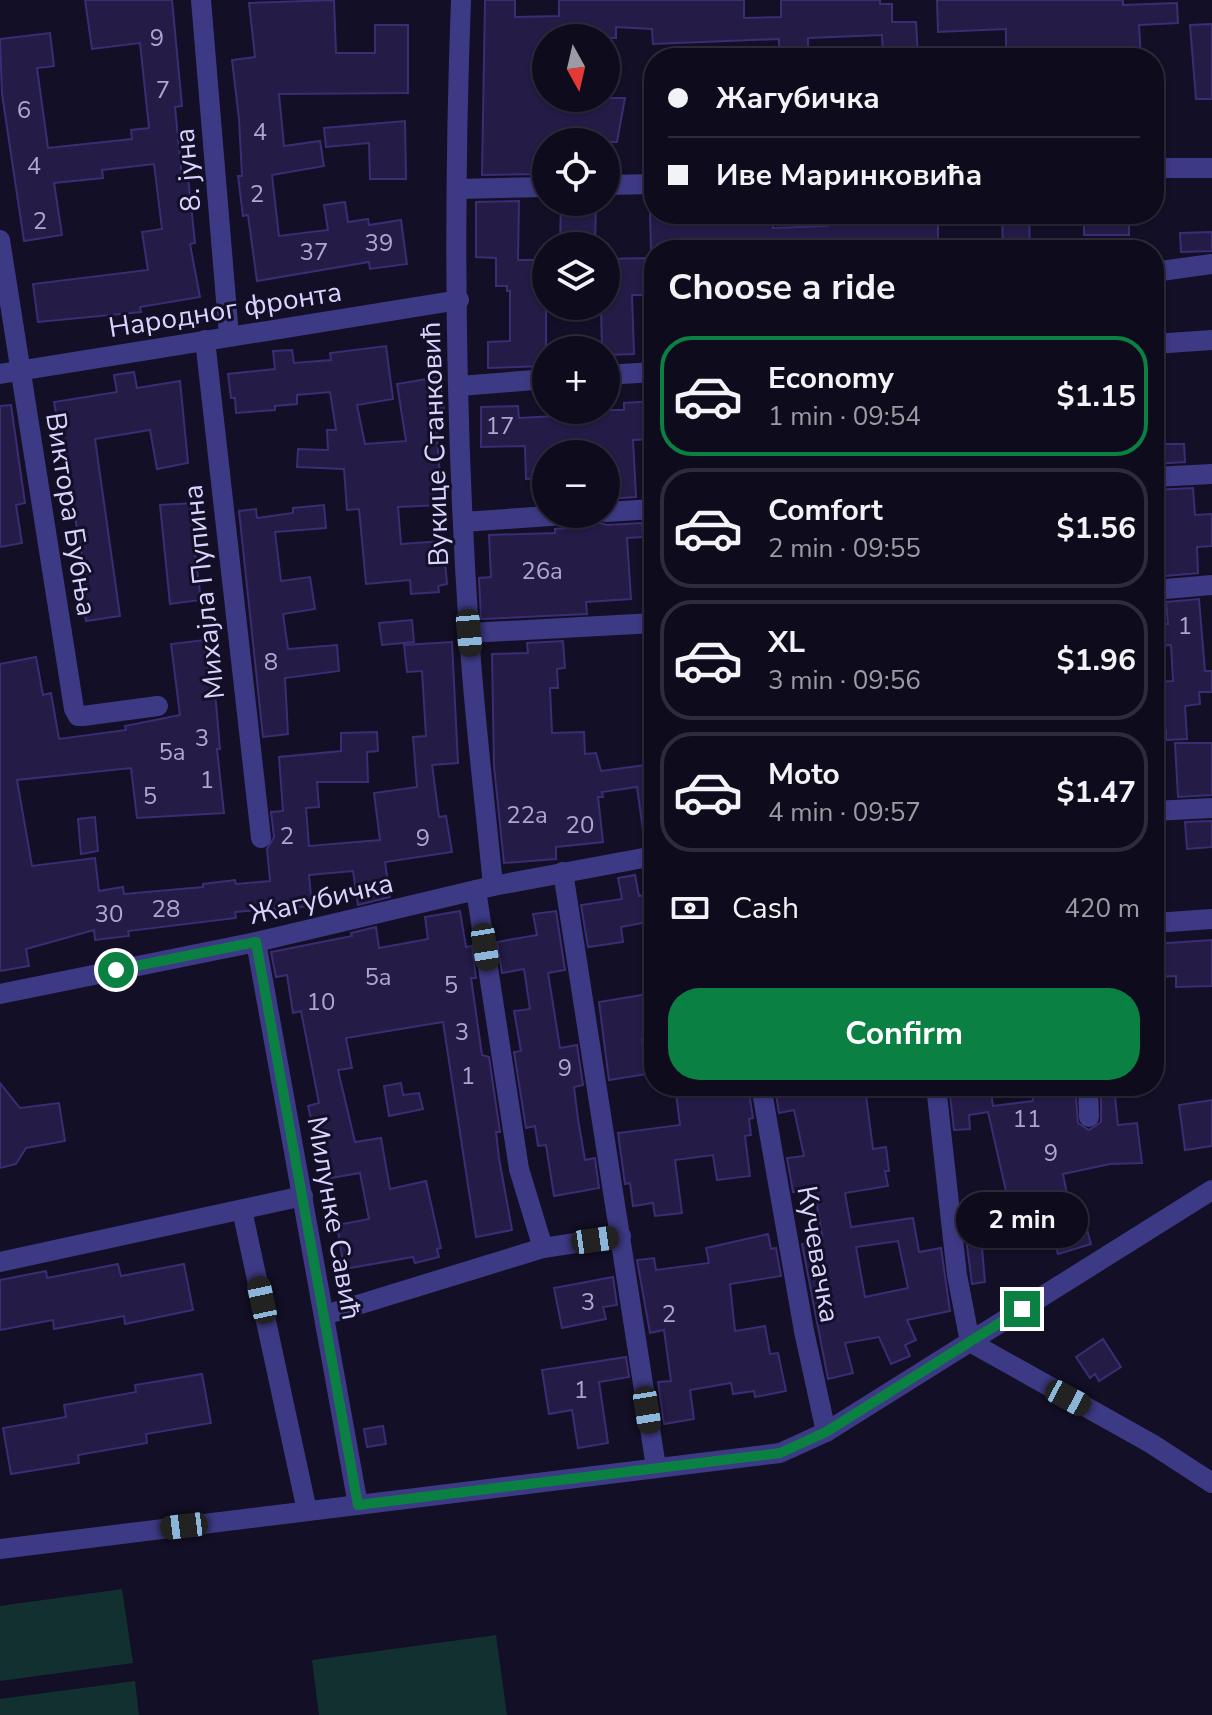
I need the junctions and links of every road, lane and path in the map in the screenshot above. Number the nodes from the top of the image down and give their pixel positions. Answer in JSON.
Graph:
{"nodes":[{"id":1,"x":201,"y":0,"type":"edge"},
{"id":2,"x":458,"y":5,"type":"edge"},
{"id":3,"x":1164,"y":168,"type":"edge"},
{"id":4,"x":1212,"y":168,"type":"edge"},
{"id":5,"x":644,"y":184,"type":"edge"},
{"id":6,"x":620,"y":185,"type":"edge"},
{"id":7,"x":532,"y":187,"type":"edge"},
{"id":8,"x":458,"y":189,"type":"junction"},
{"id":9,"x":0,"y":240,"type":"edge"},
{"id":10,"x":1212,"y":264,"type":"edge"},
{"id":11,"x":1164,"y":271,"type":"edge"},
{"id":12,"x":459,"y":300,"type":"junction"},
{"id":13,"x":229,"y":336,"type":"junction"},
{"id":14,"x":205,"y":340,"type":"junction"},
{"id":15,"x":1212,"y":340,"type":"edge"},
{"id":16,"x":1164,"y":343,"type":"edge"},
{"id":17,"x":21,"y":370,"type":"junction"},
{"id":18,"x":644,"y":373,"type":"edge"},
{"id":19,"x":0,"y":374,"type":"edge"},
{"id":20,"x":620,"y":374,"type":"edge"},
{"id":21,"x":532,"y":380,"type":"edge"},
{"id":22,"x":460,"y":386,"type":"junction"},
{"id":23,"x":1212,"y":474,"type":"edge"},
{"id":24,"x":1164,"y":476,"type":"edge"},
{"id":25,"x":644,"y":510,"type":"edge"},
{"id":26,"x":620,"y":511,"type":"edge"},
{"id":27,"x":532,"y":517,"type":"edge"},
{"id":28,"x":463,"y":522,"type":"junction"},
{"id":29,"x":1212,"y":585,"type":"edge"},
{"id":30,"x":1164,"y":589,"type":"edge"},
{"id":31,"x":644,"y":624,"type":"edge"},
{"id":32,"x":469,"y":633,"type":"junction"},
{"id":33,"x":158,"y":706,"type":"dead end"},
{"id":34,"x":1212,"y":808,"type":"edge"},
{"id":35,"x":1164,"y":810,"type":"edge"},
{"id":36,"x":261,"y":838,"type":"dead end"},
{"id":37,"x":644,"y":858,"type":"edge"},
{"id":38,"x":563,"y":872,"type":"junction"},
{"id":39,"x":485,"y":888,"type":"junction"},
{"id":40,"x":1212,"y":919,"type":"edge"},
{"id":41,"x":1164,"y":922,"type":"edge"},
{"id":42,"x":256,"y":942,"type":"junction"},
{"id":43,"x":0,"y":994,"type":"edge"},
{"id":44,"x":763,"y":1096,"type":"edge"},
{"id":45,"x":937,"y":1096,"type":"edge"},
{"id":46,"x":1088,"y":1096,"type":"edge"},
{"id":47,"x":1089,"y":1117,"type":"dead end"},
{"id":48,"x":1212,"y":1190,"type":"edge"},
{"id":49,"x":303,"y":1196,"type":"junction"},
{"id":50,"x":242,"y":1210,"type":"junction"},
{"id":51,"x":621,"y":1236,"type":"junction"},
{"id":52,"x":543,"y":1248,"type":"junction"},
{"id":53,"x":0,"y":1262,"type":"edge"},
{"id":54,"x":325,"y":1315,"type":"junction"},
{"id":55,"x":970,"y":1342,"type":"junction"},
{"id":56,"x":826,"y":1432,"type":"junction"},
{"id":57,"x":656,"y":1467,"type":"junction"},
{"id":58,"x":1212,"y":1483,"type":"edge"},
{"id":59,"x":358,"y":1505,"type":"junction"},
{"id":60,"x":307,"y":1511,"type":"junction"},
{"id":61,"x":0,"y":1549,"type":"edge"}],
"edges":[{"from":1,"to":13,"type":"street","name":"8. јуна"},
{"from":2,"to":8,"type":"street","name":"Вукице Станковић"},
{"from":3,"to":4,"type":"street"},
{"from":5,"to":6,"type":"street"},
{"from":7,"to":8,"type":"street"},
{"from":8,"to":12,"type":"street","name":"Вукице Станковић"},
{"from":9,"to":17,"type":"street","name":"Виктора Бубња"},
{"from":10,"to":11,"type":"street"},
{"from":12,"to":13,"type":"street","name":"Народног фронта"},
{"from":12,"to":22,"type":"street","name":"Вукице Станковић"},
{"from":13,"to":14,"type":"street","name":"Народног фронта"},
{"from":14,"to":17,"type":"street","name":"Народног фронта"},
{"from":14,"to":36,"type":"street","name":"Михајла Пупина"},
{"from":15,"to":16,"type":"street"},
{"from":17,"to":19,"type":"street","name":"Народног фронта"},
{"from":17,"to":33,"type":"street","name":"Виктора Бубња"},
{"from":18,"to":20,"type":"street"},
{"from":21,"to":22,"type":"street"},
{"from":22,"to":28,"type":"street","name":"Вукице Станковић"},
{"from":23,"to":24,"type":"street"},
{"from":25,"to":26,"type":"street"},
{"from":27,"to":28,"type":"street"},
{"from":28,"to":32,"type":"street","name":"Вукице Станковић"},
{"from":29,"to":30,"type":"street"},
{"from":31,"to":32,"type":"street"},
{"from":32,"to":39,"type":"street","name":"Вукице Станковић"},
{"from":34,"to":35,"type":"street"},
{"from":37,"to":38,"type":"street","name":"Жагубичка"},
{"from":38,"to":39,"type":"street","name":"Жагубичка"},
{"from":38,"to":51,"type":"street"},
{"from":39,"to":42,"type":"street","name":"Жагубичка"},
{"from":39,"to":52,"type":"street","name":"Вукице Станковић"},
{"from":40,"to":41,"type":"street"},
{"from":42,"to":43,"type":"street","name":"Жагубичка"},
{"from":42,"to":49,"type":"street","name":"Милунке Савић"},
{"from":44,"to":56,"type":"street","name":"Кучевачка"},
{"from":45,"to":55,"type":"street"},
{"from":46,"to":47,"type":"street"},
{"from":48,"to":55,"type":"street"},
{"from":49,"to":50,"type":"street"},
{"from":49,"to":54,"type":"street","name":"Милунке Савић"},
{"from":50,"to":53,"type":"street"},
{"from":50,"to":60,"type":"street"},
{"from":51,"to":52,"type":"street"},
{"from":51,"to":57,"type":"street"},
{"from":52,"to":54,"type":"street"},
{"from":54,"to":59,"type":"street","name":"Милунке Савић"},
{"from":55,"to":56,"type":"street"},
{"from":55,"to":58,"type":"street"},
{"from":56,"to":57,"type":"street"},
{"from":57,"to":59,"type":"street"},
{"from":59,"to":60,"type":"street"},
{"from":60,"to":61,"type":"street"}]}
